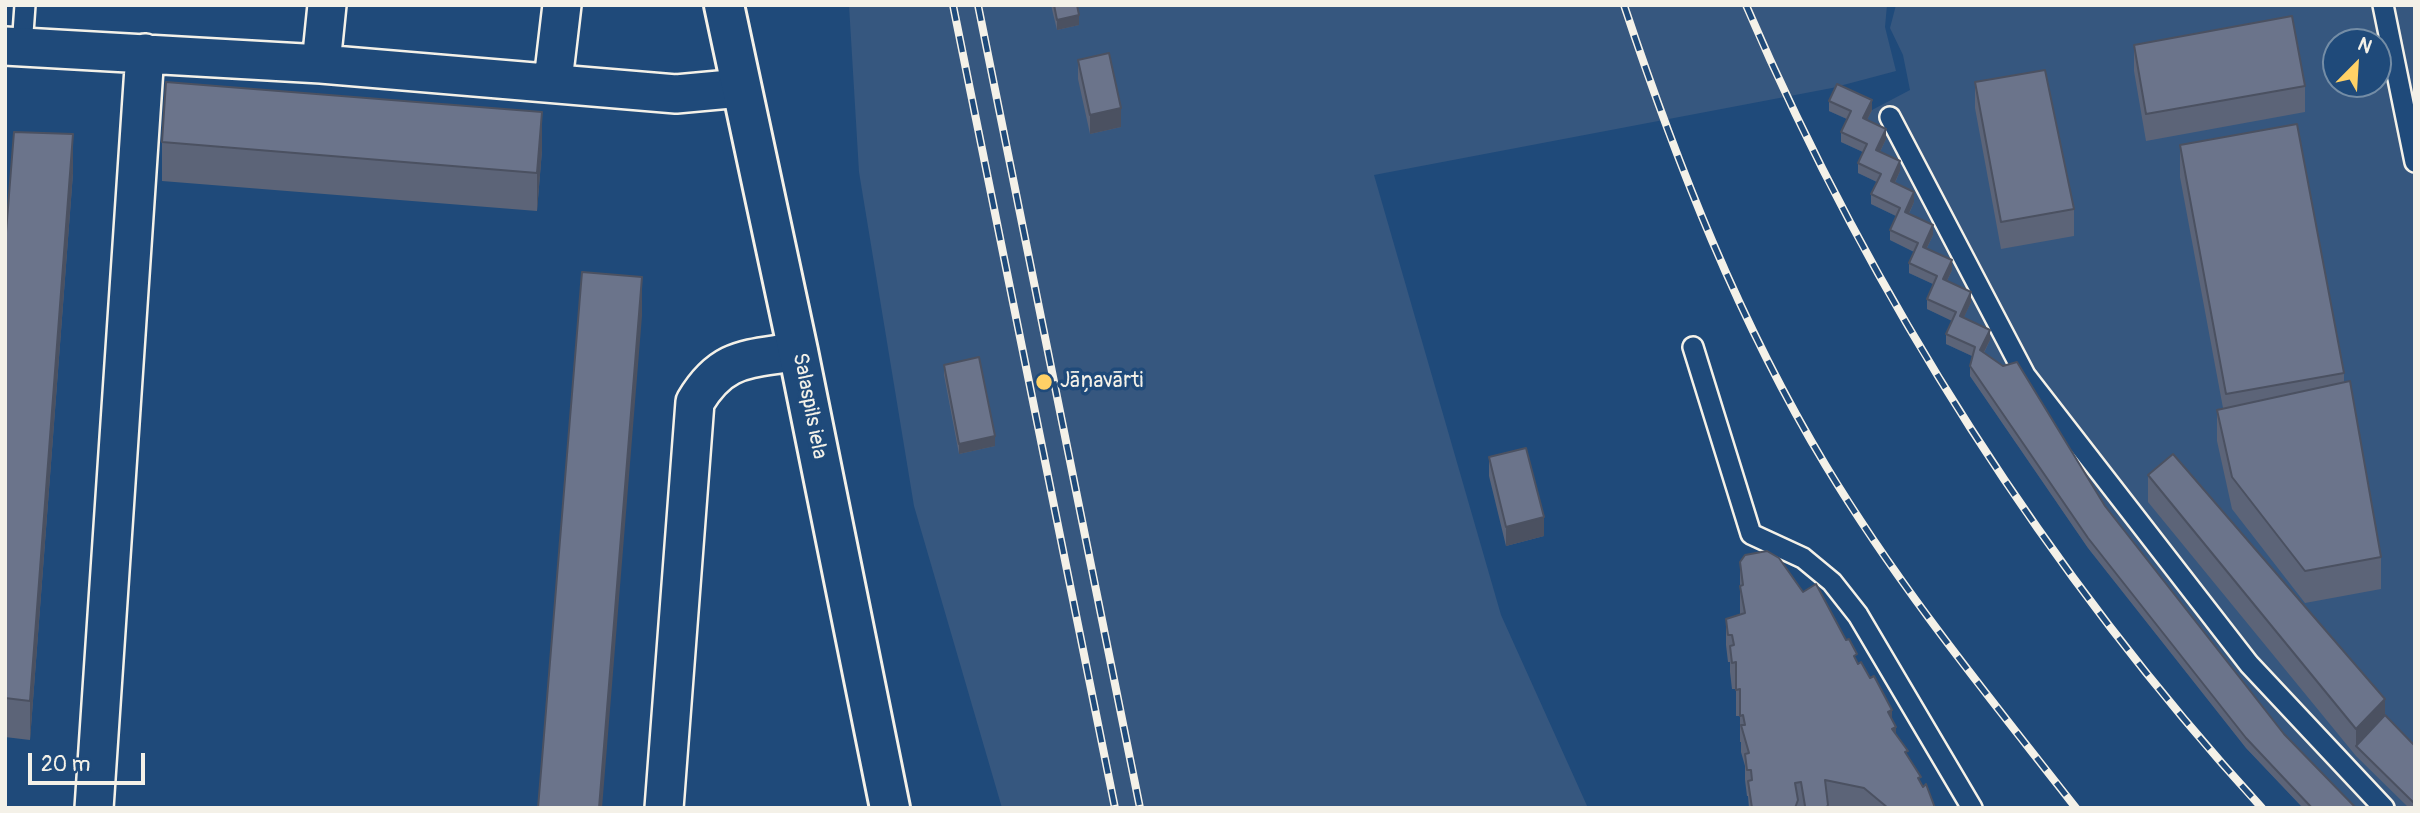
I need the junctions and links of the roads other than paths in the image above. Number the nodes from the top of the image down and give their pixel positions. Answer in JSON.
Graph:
{"nodes":[{"id":1,"x":25,"y":5,"type":"edge"},
{"id":2,"x":327,"y":5,"type":"edge"},
{"id":3,"x":562,"y":5,"type":"edge"},
{"id":4,"x":724,"y":5,"type":"edge"},
{"id":5,"x":2383,"y":5,"type":"edge"},
{"id":6,"x":14,"y":47,"type":"edge"},
{"id":7,"x":145,"y":53,"type":"junction"},
{"id":8,"x":321,"y":64,"type":"junction"},
{"id":9,"x":553,"y":81,"type":"junction"},
{"id":10,"x":741,"y":88,"type":"junction"},
{"id":11,"x":1890,"y":117,"type":"dead end"},
{"id":12,"x":2415,"y":162,"type":"edge"},
{"id":13,"x":1693,"y":347,"type":"dead end"},
{"id":14,"x":799,"y":351,"type":"junction"},
{"id":15,"x":94,"y":808,"type":"edge"},
{"id":16,"x":664,"y":808,"type":"edge"},
{"id":17,"x":890,"y":808,"type":"edge"},
{"id":18,"x":1972,"y":808,"type":"edge"},
{"id":19,"x":2384,"y":808,"type":"edge"}],
"edges":[{"from":1,"to":6,"type":"lane"},
{"from":2,"to":8,"type":"street"},
{"from":3,"to":9,"type":"street"},
{"from":4,"to":10,"type":"street","name":"Salaspils iela"},
{"from":5,"to":12,"type":"lane"},
{"from":6,"to":7,"type":"street"},
{"from":7,"to":8,"type":"street"},
{"from":7,"to":15,"type":"street"},
{"from":8,"to":9,"type":"street"},
{"from":9,"to":10,"type":"street"},
{"from":10,"to":14,"type":"street","name":"Salaspils iela"},
{"from":11,"to":19,"type":"lane"},
{"from":13,"to":18,"type":"lane"},
{"from":14,"to":16,"type":"street"},
{"from":14,"to":17,"type":"street","name":"Salaspils iela"}]}
